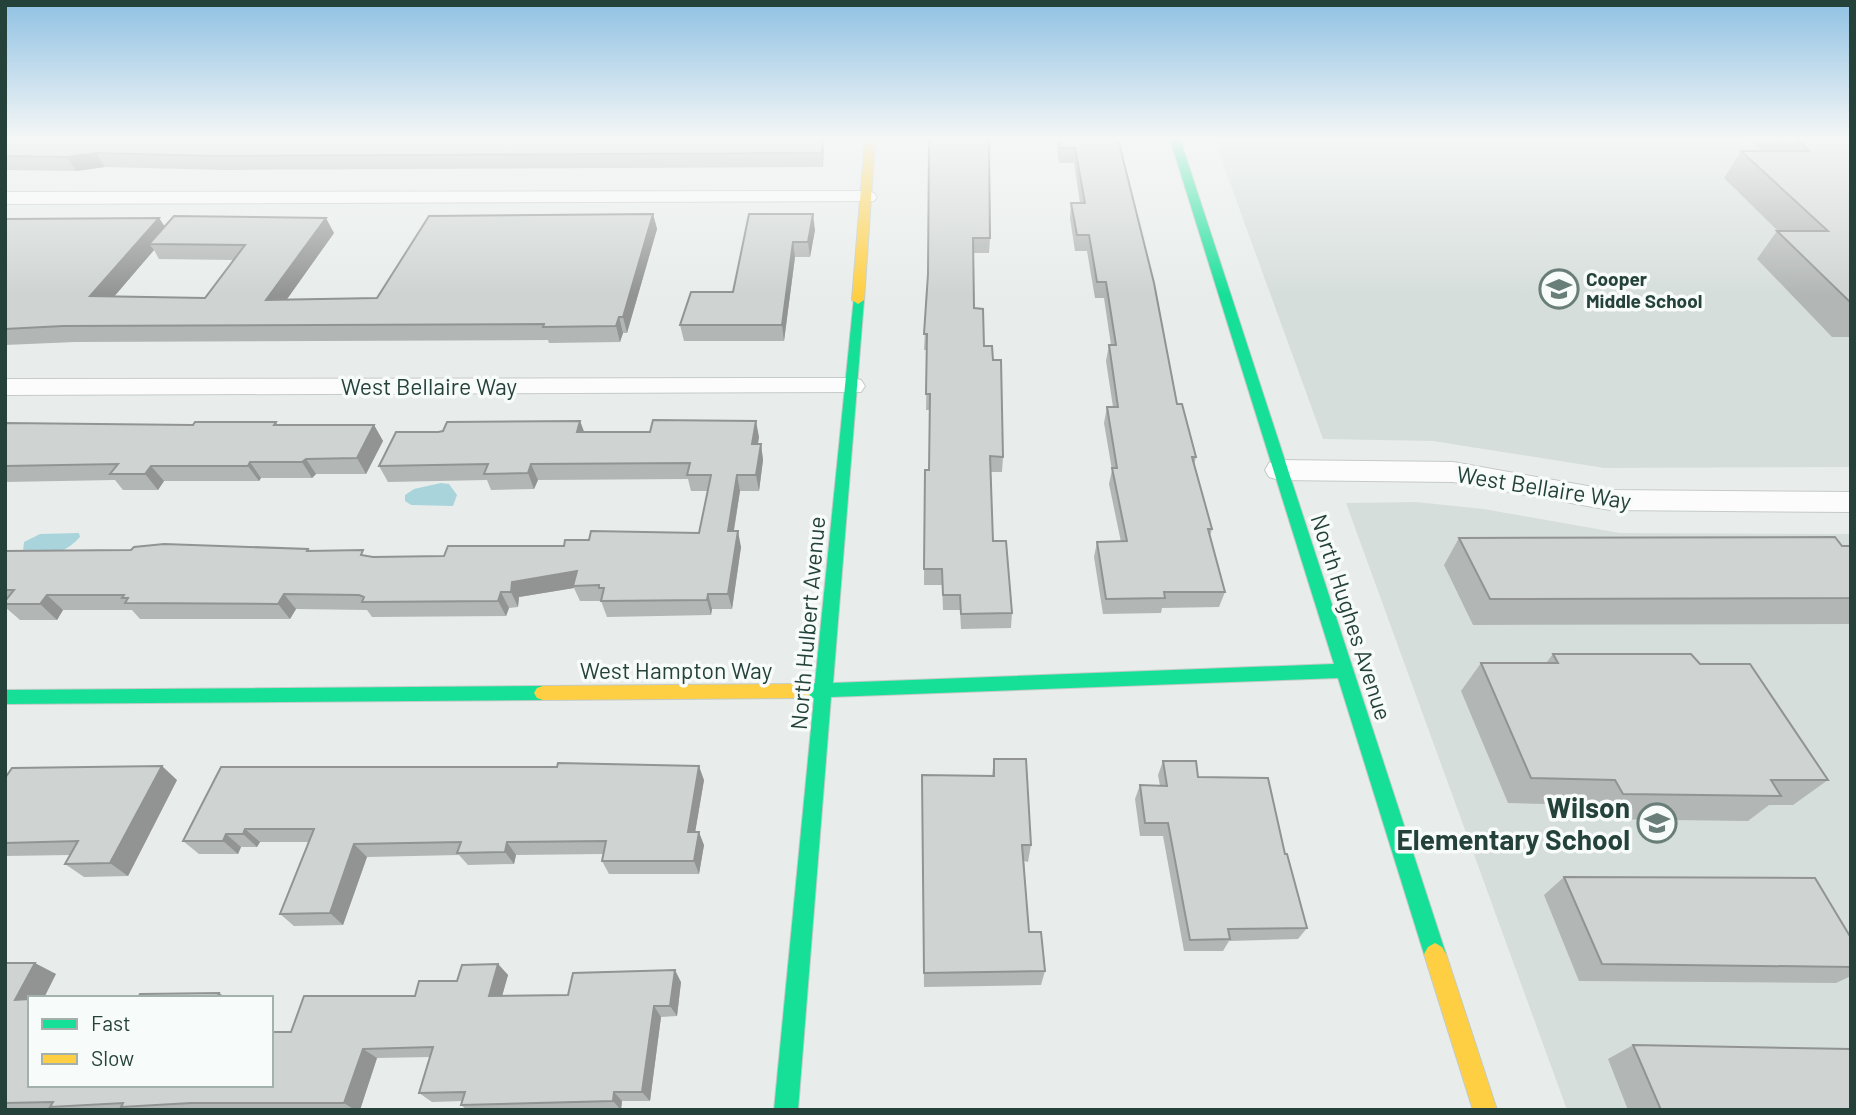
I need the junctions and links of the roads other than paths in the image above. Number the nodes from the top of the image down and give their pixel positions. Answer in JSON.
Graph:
{"nodes":[{"id":1,"x":867,"y":191,"type":"edge"},
{"id":2,"x":1191,"y":191,"type":"edge"},
{"id":3,"x":867,"y":197,"type":"junction"},
{"id":4,"x":5,"y":198,"type":"edge"},
{"id":5,"x":852,"y":386,"type":"junction"},
{"id":6,"x":5,"y":387,"type":"edge"},
{"id":7,"x":1279,"y":470,"type":"junction"},
{"id":8,"x":1851,"y":502,"type":"edge"},
{"id":9,"x":1346,"y":671,"type":"junction"},
{"id":10,"x":824,"y":691,"type":"junction"},
{"id":11,"x":5,"y":697,"type":"edge"},
{"id":12,"x":786,"y":1110,"type":"edge"},
{"id":13,"x":1485,"y":1110,"type":"edge"}],
"edges":[{"from":1,"to":3,"type":"street","name":"North Hulbert Avenue"},
{"from":2,"to":7,"type":"street","name":"North Hughes Avenue"},
{"from":3,"to":4,"type":"street"},
{"from":3,"to":5,"type":"street","name":"North Hulbert Avenue"},
{"from":5,"to":6,"type":"street","name":"West Bellaire Way"},
{"from":5,"to":10,"type":"street","name":"North Hulbert Avenue"},
{"from":7,"to":8,"type":"street","name":"West Bellaire Way"},
{"from":7,"to":9,"type":"street","name":"North Hughes Avenue"},
{"from":9,"to":10,"type":"street","name":"West Hampton Way"},
{"from":9,"to":13,"type":"street","name":"North Hughes Avenue"},
{"from":10,"to":11,"type":"street","name":"West Hampton Way"},
{"from":10,"to":12,"type":"street","name":"North Hulbert Avenue"}]}
